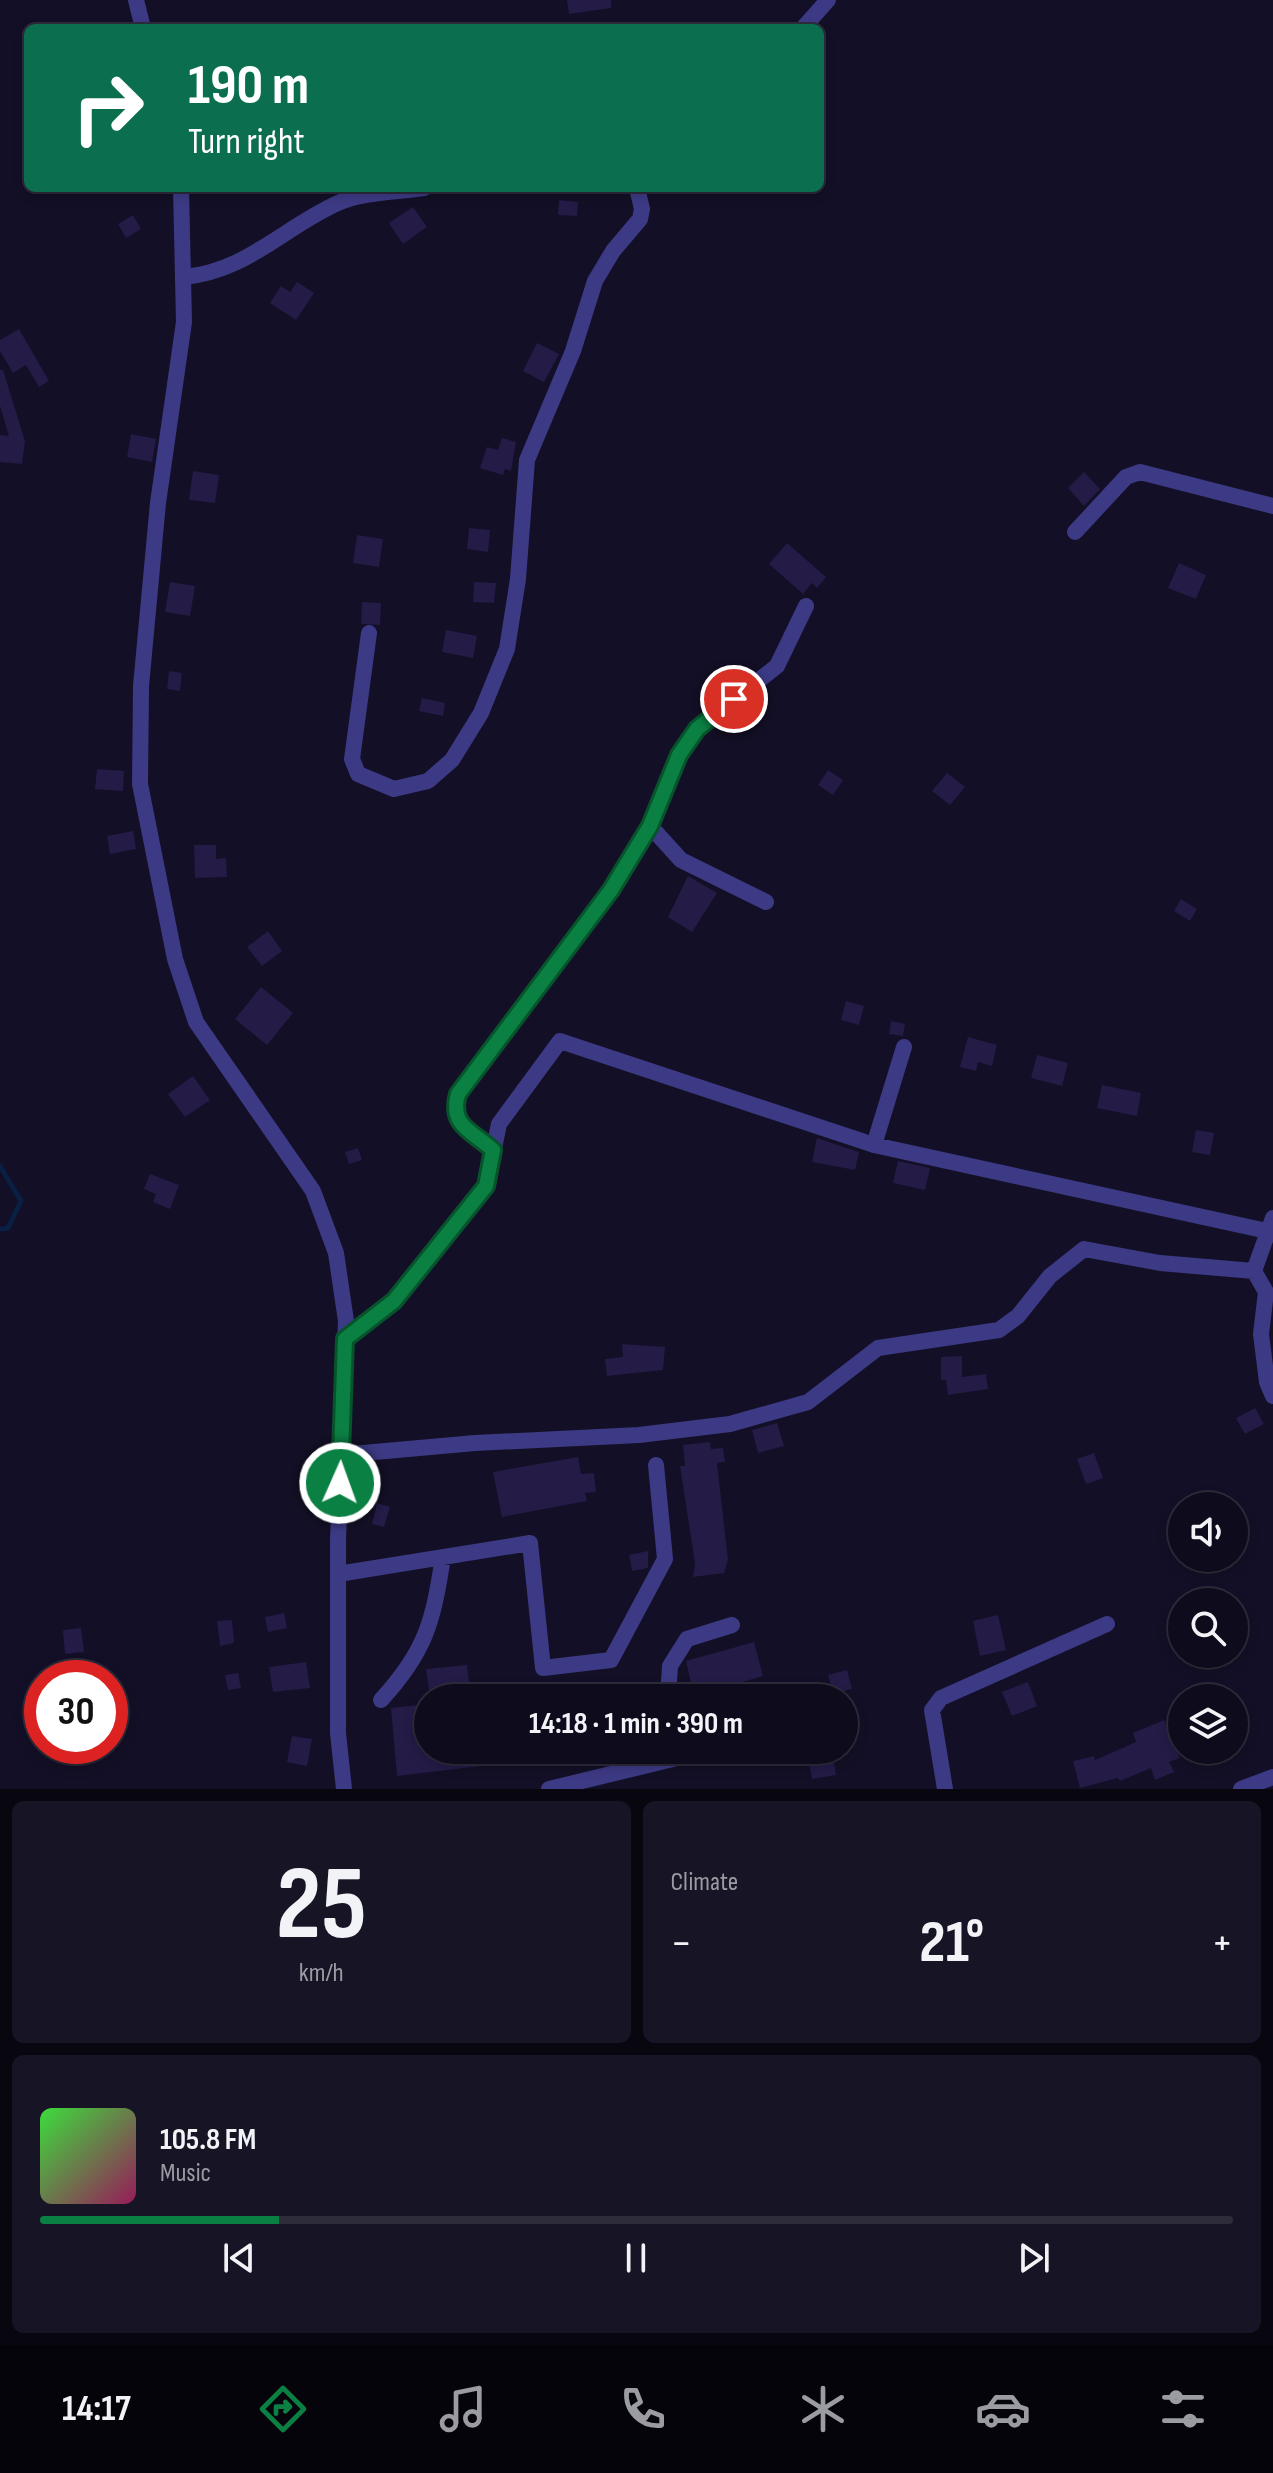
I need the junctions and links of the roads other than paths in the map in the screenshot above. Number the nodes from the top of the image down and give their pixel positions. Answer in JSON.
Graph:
{"nodes":[{"id":1,"x":136,"y":0,"type":"edge"},
{"id":2,"x":828,"y":0,"type":"edge"},
{"id":3,"x":142,"y":24,"type":"edge"},
{"id":4,"x":807,"y":24,"type":"edge"},
{"id":5,"x":181,"y":192,"type":"edge"},
{"id":6,"x":401,"y":192,"type":"edge"},
{"id":7,"x":637,"y":192,"type":"edge"},
{"id":8,"x":183,"y":277,"type":"junction"},
{"id":9,"x":1273,"y":506,"type":"edge"},
{"id":10,"x":1075,"y":532,"type":"dead end"},
{"id":11,"x":806,"y":606,"type":"dead end"},
{"id":12,"x":369,"y":633,"type":"dead end"},
{"id":13,"x":650,"y":826,"type":"junction"},
{"id":14,"x":766,"y":902,"type":"dead end"},
{"id":15,"x":904,"y":1047,"type":"dead end"},
{"id":16,"x":874,"y":1145,"type":"junction"},
{"id":17,"x":493,"y":1150,"type":"junction"},
{"id":18,"x":1270,"y":1225,"type":"edge"},
{"id":19,"x":1254,"y":1271,"type":"junction"},
{"id":20,"x":345,"y":1339,"type":"junction"},
{"id":21,"x":1273,"y":1396,"type":"edge"},
{"id":22,"x":341,"y":1455,"type":"junction"},
{"id":23,"x":656,"y":1465,"type":"dead end"},
{"id":24,"x":443,"y":1557,"type":"junction"},
{"id":25,"x":338,"y":1574,"type":"junction"},
{"id":26,"x":1107,"y":1624,"type":"dead end"},
{"id":27,"x":732,"y":1625,"type":"dead end"},
{"id":28,"x":669,"y":1684,"type":"edge"},
{"id":29,"x":381,"y":1700,"type":"dead end"},
{"id":30,"x":640,"y":1764,"type":"edge"},
{"id":31,"x":1273,"y":1777,"type":"edge"},
{"id":32,"x":344,"y":1789,"type":"edge"},
{"id":33,"x":549,"y":1789,"type":"edge"},
{"id":34,"x":945,"y":1789,"type":"edge"},
{"id":35,"x":1241,"y":1789,"type":"edge"}],
"edges":[{"from":1,"to":3,"type":"street"},
{"from":2,"to":4,"type":"street"},
{"from":5,"to":8,"type":"street"},
{"from":6,"to":8,"type":"street"},
{"from":7,"to":12,"type":"street"},
{"from":8,"to":20,"type":"street"},
{"from":9,"to":10,"type":"street"},
{"from":11,"to":13,"type":"street"},
{"from":13,"to":14,"type":"street"},
{"from":13,"to":17,"type":"street"},
{"from":15,"to":16,"type":"street"},
{"from":16,"to":17,"type":"street"},
{"from":16,"to":18,"type":"street"},
{"from":17,"to":20,"type":"street"},
{"from":18,"to":19,"type":"street"},
{"from":19,"to":21,"type":"street"},
{"from":19,"to":22,"type":"street"},
{"from":20,"to":22,"type":"street"},
{"from":22,"to":25,"type":"street"},
{"from":23,"to":24,"type":"street"},
{"from":24,"to":25,"type":"street"},
{"from":24,"to":29,"type":"street"},
{"from":25,"to":32,"type":"street"},
{"from":26,"to":34,"type":"street"},
{"from":27,"to":28,"type":"street"},
{"from":30,"to":33,"type":"street"},
{"from":31,"to":35,"type":"street"}]}
